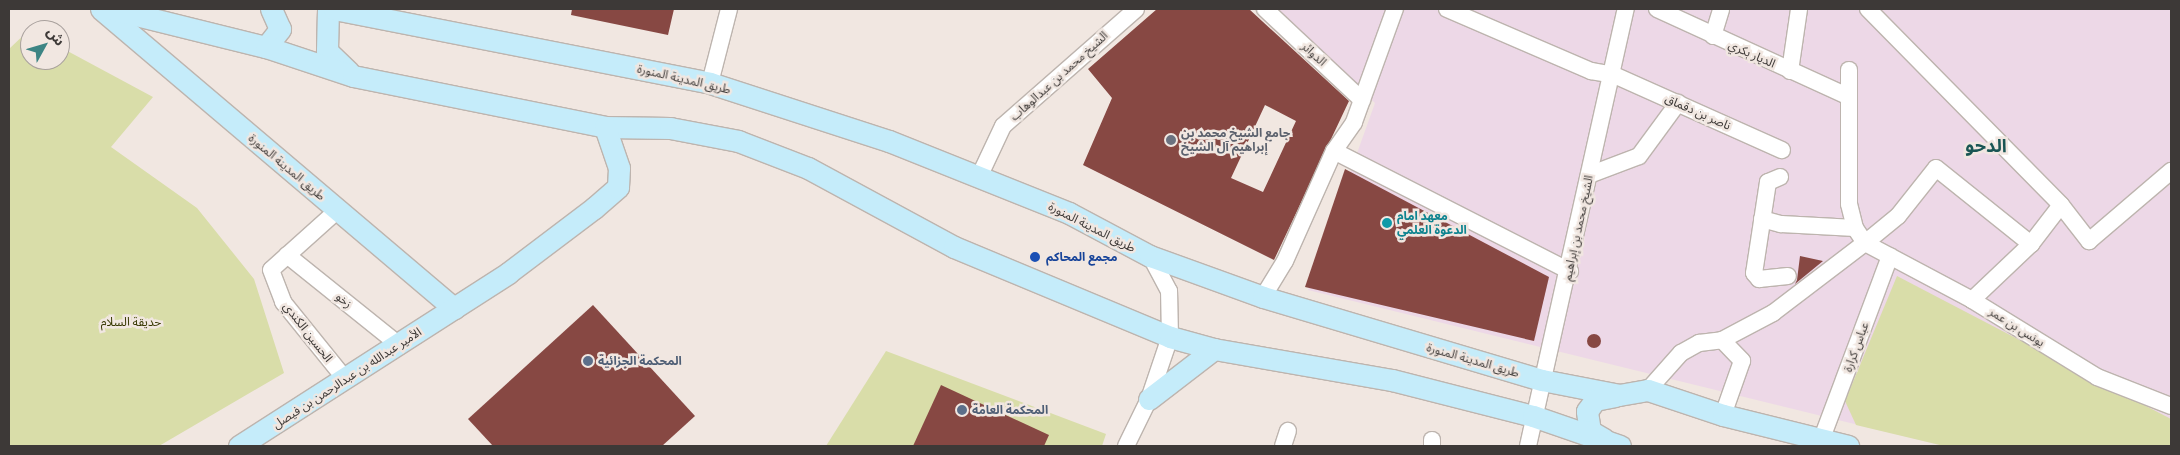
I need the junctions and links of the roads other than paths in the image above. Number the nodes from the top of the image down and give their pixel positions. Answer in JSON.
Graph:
{"nodes":[{"id":1,"x":101,"y":9,"type":"edge"},
{"id":2,"x":112,"y":9,"type":"edge"},
{"id":3,"x":272,"y":9,"type":"edge"},
{"id":4,"x":328,"y":9,"type":"edge"},
{"id":5,"x":334,"y":9,"type":"edge"},
{"id":6,"x":729,"y":9,"type":"edge"},
{"id":7,"x":1136,"y":9,"type":"edge"},
{"id":8,"x":1266,"y":9,"type":"edge"},
{"id":9,"x":1395,"y":9,"type":"edge"},
{"id":10,"x":1447,"y":9,"type":"edge"},
{"id":11,"x":1626,"y":9,"type":"edge"},
{"id":12,"x":1657,"y":9,"type":"edge"},
{"id":13,"x":1721,"y":9,"type":"edge"},
{"id":14,"x":1799,"y":9,"type":"edge"},
{"id":15,"x":1868,"y":9,"type":"edge"},
{"id":16,"x":384,"y":14,"type":"edge"},
{"id":17,"x":1712,"y":36,"type":"junction"},
{"id":18,"x":266,"y":47,"type":"junction"},
{"id":19,"x":1849,"y":70,"type":"dead end"},
{"id":20,"x":1790,"y":71,"type":"junction"},
{"id":21,"x":1614,"y":74,"type":"junction"},
{"id":22,"x":353,"y":76,"type":"junction"},
{"id":23,"x":710,"y":83,"type":"junction"},
{"id":24,"x":1849,"y":97,"type":"junction"},
{"id":25,"x":1362,"y":100,"type":"junction"},
{"id":26,"x":1678,"y":103,"type":"junction"},
{"id":27,"x":605,"y":127,"type":"junction"},
{"id":28,"x":1782,"y":150,"type":"dead end"},
{"id":29,"x":1334,"y":151,"type":"junction"},
{"id":30,"x":2171,"y":171,"type":"edge"},
{"id":31,"x":1589,"y":176,"type":"junction"},
{"id":32,"x":979,"y":177,"type":"junction"},
{"id":33,"x":1780,"y":177,"type":"dead end"},
{"id":34,"x":2061,"y":205,"type":"junction"},
{"id":35,"x":330,"y":217,"type":"dead end"},
{"id":36,"x":1762,"y":219,"type":"junction"},
{"id":37,"x":1855,"y":228,"type":"junction"},
{"id":38,"x":1865,"y":243,"type":"junction"},
{"id":39,"x":2031,"y":244,"type":"junction"},
{"id":40,"x":287,"y":255,"type":"junction"},
{"id":41,"x":1150,"y":256,"type":"junction"},
{"id":42,"x":1890,"y":256,"type":"junction"},
{"id":43,"x":1570,"y":271,"type":"junction"},
{"id":44,"x":1788,"y":276,"type":"dead end"},
{"id":45,"x":1263,"y":298,"type":"junction"},
{"id":46,"x":1972,"y":300,"type":"junction"},
{"id":47,"x":454,"y":308,"type":"junction"},
{"id":48,"x":1170,"y":337,"type":"junction"},
{"id":49,"x":1722,"y":340,"type":"junction"},
{"id":50,"x":400,"y":346,"type":"junction"},
{"id":51,"x":1214,"y":349,"type":"junction"},
{"id":52,"x":346,"y":380,"type":"junction"},
{"id":53,"x":1542,"y":380,"type":"junction"},
{"id":54,"x":1648,"y":390,"type":"junction"},
{"id":55,"x":1618,"y":395,"type":"junction"},
{"id":56,"x":1148,"y":399,"type":"junction"},
{"id":57,"x":2171,"y":406,"type":"edge"},
{"id":58,"x":1723,"y":415,"type":"junction"},
{"id":59,"x":1533,"y":416,"type":"junction"},
{"id":60,"x":1822,"y":438,"type":"junction"},
{"id":61,"x":239,"y":446,"type":"edge"},
{"id":62,"x":1126,"y":446,"type":"edge"},
{"id":63,"x":1528,"y":446,"type":"edge"},
{"id":64,"x":1616,"y":446,"type":"edge"},
{"id":65,"x":1848,"y":446,"type":"edge"}],
"edges":[{"from":1,"to":47,"type":"main road","name":"طريق المدينة المنورة"},
{"from":2,"to":18,"type":"main road"},
{"from":3,"to":18,"type":"main road"},
{"from":4,"to":22,"type":"main road"},
{"from":5,"to":16,"type":"main road","name":"طريق المدينة المنورة"},
{"from":6,"to":23,"type":"street"},
{"from":7,"to":32,"type":"street","name":"الشيخ محمد بن عبدالوهاب"},
{"from":8,"to":25,"type":"street","name":"الدوائر"},
{"from":9,"to":25,"type":"street"},
{"from":10,"to":21,"type":"street","name":"ناصر بن دقماق"},
{"from":11,"to":21,"type":"street","name":"الشيخ محمد بن إبراهيم"},
{"from":12,"to":17,"type":"street","name":"الديار بكري"},
{"from":13,"to":17,"type":"street"},
{"from":14,"to":20,"type":"street"},
{"from":15,"to":34,"type":"street"},
{"from":16,"to":23,"type":"main road","name":"طريق المدينة المنورة"},
{"from":17,"to":20,"type":"street","name":"الديار بكري"},
{"from":18,"to":22,"type":"main road"},
{"from":19,"to":24,"type":"street"},
{"from":20,"to":24,"type":"street","name":"الديار بكري"},
{"from":21,"to":26,"type":"street","name":"ناصر بن دقماق"},
{"from":21,"to":31,"type":"street","name":"الشيخ محمد بن إبراهيم"},
{"from":22,"to":27,"type":"main road"},
{"from":23,"to":32,"type":"main road","name":"طريق المدينة المنورة"},
{"from":24,"to":37,"type":"street"},
{"from":25,"to":29,"type":"street"},
{"from":26,"to":28,"type":"street","name":"ناصر بن دقماق"},
{"from":26,"to":31,"type":"street"},
{"from":27,"to":47,"type":"main road"},
{"from":27,"to":48,"type":"main road"},
{"from":29,"to":43,"type":"street"},
{"from":29,"to":45,"type":"street"},
{"from":30,"to":34,"type":"street"},
{"from":31,"to":43,"type":"street","name":"الشيخ محمد بن إبراهيم"},
{"from":32,"to":41,"type":"main road","name":"طريق المدينة المنورة"},
{"from":33,"to":36,"type":"street"},
{"from":34,"to":39,"type":"street"},
{"from":35,"to":40,"type":"street","name":"الحسين الكندي"},
{"from":36,"to":37,"type":"street"},
{"from":36,"to":44,"type":"street"},
{"from":37,"to":38,"type":"street"},
{"from":38,"to":39,"type":"street"},
{"from":38,"to":42,"type":"street","name":"يونس بن عمر"},
{"from":38,"to":49,"type":"street"},
{"from":39,"to":46,"type":"street"},
{"from":40,"to":50,"type":"street","name":"زخو"},
{"from":40,"to":52,"type":"street","name":"الحسين الكندي"},
{"from":41,"to":45,"type":"main road","name":"طريق المدينة المنورة"},
{"from":41,"to":48,"type":"street"},
{"from":42,"to":46,"type":"street","name":"يونس بن عمر"},
{"from":42,"to":60,"type":"street","name":"عباس كرارة"},
{"from":43,"to":53,"type":"street","name":"الشيخ محمد بن إبراهيم"},
{"from":45,"to":53,"type":"main road","name":"طريق المدينة المنورة"},
{"from":46,"to":57,"type":"street","name":"يونس بن عمر"},
{"from":47,"to":50,"type":"main road","name":"الأمير عبدالله بن عبدالرحمن بن فيصل"},
{"from":48,"to":51,"type":"main road"},
{"from":48,"to":56,"type":"street"},
{"from":49,"to":54,"type":"street"},
{"from":49,"to":58,"type":"street"},
{"from":50,"to":52,"type":"main road","name":"الأمير عبدالله بن عبدالرحمن بن فيصل"},
{"from":51,"to":56,"type":"main road"},
{"from":51,"to":59,"type":"main road"},
{"from":52,"to":61,"type":"main road","name":"الأمير عبدالله بن عبدالرحمن بن فيصل"},
{"from":53,"to":55,"type":"main road","name":"طريق المدينة المنورة"},
{"from":53,"to":59,"type":"street","name":"الشيخ محمد بن إبراهيم"},
{"from":54,"to":55,"type":"main road","name":"طريق المدينة المنورة"},
{"from":54,"to":58,"type":"main road","name":"طريق المدينة المنورة"},
{"from":55,"to":64,"type":"main road"},
{"from":56,"to":62,"type":"street"},
{"from":58,"to":60,"type":"main road","name":"طريق المدينة المنورة"},
{"from":59,"to":63,"type":"street","name":"الشيخ محمد بن إبراهيم"},
{"from":59,"to":64,"type":"main road"},
{"from":60,"to":65,"type":"main road","name":"طريق المدينة المنورة"}]}
